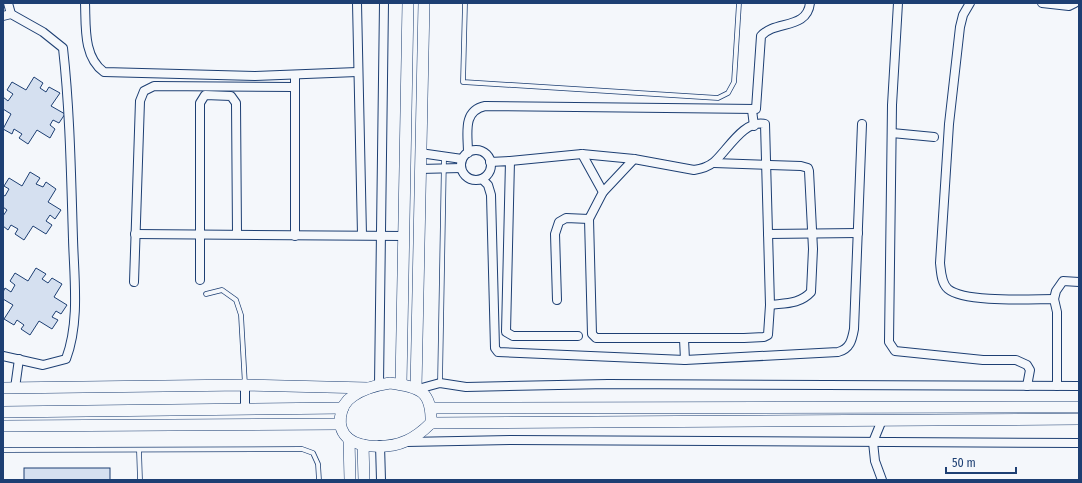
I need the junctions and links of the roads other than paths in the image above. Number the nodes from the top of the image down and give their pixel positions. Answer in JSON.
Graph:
{"nodes":[{"id":1,"x":8,"y":3,"type":"edge"},
{"id":2,"x":84,"y":3,"type":"edge"},
{"id":3,"x":357,"y":3,"type":"edge"},
{"id":4,"x":384,"y":3,"type":"edge"},
{"id":5,"x":408,"y":3,"type":"edge"},
{"id":6,"x":424,"y":3,"type":"edge"},
{"id":7,"x":465,"y":3,"type":"edge"},
{"id":8,"x":739,"y":3,"type":"edge"},
{"id":9,"x":810,"y":3,"type":"edge"},
{"id":10,"x":898,"y":3,"type":"edge"},
{"id":11,"x":970,"y":3,"type":"edge"},
{"id":12,"x":1042,"y":3,"type":"edge"},
{"id":13,"x":1075,"y":3,"type":"edge"},
{"id":14,"x":7,"y":15,"type":"edge"},
{"id":15,"x":357,"y":72,"type":"junction"},
{"id":16,"x":295,"y":75,"type":"junction"},
{"id":17,"x":294,"y":87,"type":"junction"},
{"id":18,"x":752,"y":110,"type":"junction"},
{"id":19,"x":862,"y":124,"type":"dead end"},
{"id":20,"x":754,"y":126,"type":"junction"},
{"id":21,"x":892,"y":133,"type":"junction"},
{"id":22,"x":934,"y":137,"type":"dead end"},
{"id":23,"x":420,"y":153,"type":"junction"},
{"id":24,"x":582,"y":154,"type":"junction"},
{"id":25,"x":444,"y":156,"type":"junction"},
{"id":26,"x":465,"y":156,"type":"junction"},
{"id":27,"x":634,"y":159,"type":"junction"},
{"id":28,"x":510,"y":161,"type":"junction"},
{"id":29,"x":490,"y":162,"type":"junction"},
{"id":30,"x":714,"y":163,"type":"junction"},
{"id":31,"x":767,"y":165,"type":"junction"},
{"id":32,"x":444,"y":168,"type":"junction"},
{"id":33,"x":461,"y":168,"type":"junction"},
{"id":34,"x":420,"y":169,"type":"junction"},
{"id":35,"x":482,"y":179,"type":"junction"},
{"id":36,"x":603,"y":192,"type":"junction"},
{"id":37,"x":589,"y":218,"type":"junction"},
{"id":38,"x":200,"y":233,"type":"junction"},
{"id":39,"x":858,"y":233,"type":"junction"},
{"id":40,"x":135,"y":234,"type":"junction"},
{"id":41,"x":237,"y":234,"type":"junction"},
{"id":42,"x":768,"y":234,"type":"junction"},
{"id":43,"x":812,"y":234,"type":"junction"},
{"id":44,"x":362,"y":235,"type":"junction"},
{"id":45,"x":382,"y":235,"type":"junction"},
{"id":46,"x":295,"y":236,"type":"junction"},
{"id":47,"x":404,"y":236,"type":"junction"},
{"id":48,"x":200,"y":280,"type":"dead end"},
{"id":49,"x":134,"y":282,"type":"dead end"},
{"id":50,"x":1079,"y":282,"type":"edge"},
{"id":51,"x":206,"y":294,"type":"dead end"},
{"id":52,"x":1054,"y":299,"type":"junction"},
{"id":53,"x":558,"y":300,"type":"dead end"},
{"id":54,"x":770,"y":305,"type":"junction"},
{"id":55,"x":578,"y":336,"type":"dead end"},
{"id":56,"x":684,"y":339,"type":"junction"},
{"id":57,"x":3,"y":356,"type":"edge"},
{"id":58,"x":19,"y":359,"type":"junction"},
{"id":59,"x":686,"y":360,"type":"junction"},
{"id":60,"x":440,"y":383,"type":"junction"},
{"id":61,"x":379,"y":384,"type":"junction"},
{"id":62,"x":401,"y":384,"type":"junction"},
{"id":63,"x":246,"y":385,"type":"junction"},
{"id":64,"x":1027,"y":386,"type":"junction"},
{"id":65,"x":1057,"y":386,"type":"junction"},
{"id":66,"x":1079,"y":386,"type":"edge"},
{"id":67,"x":3,"y":388,"type":"edge"},
{"id":68,"x":15,"y":388,"type":"junction"},
{"id":69,"x":368,"y":388,"type":"junction"},
{"id":70,"x":417,"y":389,"type":"junction"},
{"id":71,"x":1079,"y":407,"type":"edge"},
{"id":72,"x":343,"y":408,"type":"junction"},
{"id":73,"x":431,"y":408,"type":"junction"},
{"id":74,"x":245,"y":409,"type":"junction"},
{"id":75,"x":3,"y":412,"type":"edge"},
{"id":76,"x":1079,"y":419,"type":"edge"},
{"id":77,"x":882,"y":420,"type":"junction"},
{"id":78,"x":431,"y":423,"type":"junction"},
{"id":79,"x":340,"y":424,"type":"junction"},
{"id":80,"x":3,"y":426,"type":"edge"},
{"id":81,"x":349,"y":439,"type":"junction"},
{"id":82,"x":405,"y":442,"type":"junction"},
{"id":83,"x":873,"y":442,"type":"junction"},
{"id":84,"x":1079,"y":443,"type":"edge"},
{"id":85,"x":363,"y":445,"type":"junction"},
{"id":86,"x":380,"y":445,"type":"junction"},
{"id":87,"x":3,"y":450,"type":"edge"},
{"id":88,"x":140,"y":450,"type":"junction"},
{"id":89,"x":140,"y":480,"type":"edge"},
{"id":90,"x":319,"y":480,"type":"edge"},
{"id":91,"x":350,"y":480,"type":"edge"},
{"id":92,"x":364,"y":480,"type":"edge"},
{"id":93,"x":381,"y":480,"type":"edge"},
{"id":94,"x":882,"y":480,"type":"edge"}],
"edges":[{"from":1,"to":14,"type":"street"},
{"from":2,"to":16,"type":"street"},
{"from":3,"to":15,"type":"street"},
{"from":4,"to":45,"type":"street"},
{"from":5,"to":47,"type":"street"},
{"from":6,"to":23,"type":"street"},
{"from":7,"to":8,"type":"lane"},
{"from":9,"to":18,"type":"street"},
{"from":10,"to":21,"type":"street"},
{"from":11,"to":52,"type":"street"},
{"from":12,"to":13,"type":"street"},
{"from":14,"to":58,"type":"street"},
{"from":15,"to":16,"type":"street"},
{"from":15,"to":44,"type":"street"},
{"from":16,"to":17,"type":"street"},
{"from":17,"to":40,"type":"street"},
{"from":17,"to":46,"type":"street"},
{"from":18,"to":20,"type":"street"},
{"from":18,"to":26,"type":"street"},
{"from":19,"to":39,"type":"street"},
{"from":20,"to":30,"type":"street"},
{"from":20,"to":31,"type":"street"},
{"from":21,"to":22,"type":"street"},
{"from":21,"to":64,"type":"street"},
{"from":23,"to":25,"type":"street"},
{"from":23,"to":34,"type":"street"},
{"from":24,"to":27,"type":"street"},
{"from":24,"to":28,"type":"street"},
{"from":24,"to":36,"type":"street"},
{"from":25,"to":26,"type":"street"},
{"from":25,"to":32,"type":"lane"},
{"from":26,"to":29,"type":"street"},
{"from":26,"to":33,"type":"street"},
{"from":27,"to":30,"type":"street"},
{"from":27,"to":36,"type":"street"},
{"from":28,"to":29,"type":"street"},
{"from":28,"to":55,"type":"street"},
{"from":29,"to":35,"type":"street"},
{"from":30,"to":31,"type":"street"},
{"from":31,"to":42,"type":"street"},
{"from":31,"to":43,"type":"street"},
{"from":32,"to":33,"type":"street"},
{"from":32,"to":34,"type":"street"},
{"from":32,"to":60,"type":"lane"},
{"from":33,"to":35,"type":"street"},
{"from":34,"to":70,"type":"street"},
{"from":35,"to":59,"type":"street"},
{"from":36,"to":37,"type":"street"},
{"from":37,"to":53,"type":"street"},
{"from":37,"to":56,"type":"street"},
{"from":38,"to":40,"type":"street"},
{"from":38,"to":41,"type":"street"},
{"from":38,"to":41,"type":"street"},
{"from":38,"to":48,"type":"street"},
{"from":39,"to":43,"type":"street"},
{"from":39,"to":59,"type":"street"},
{"from":40,"to":49,"type":"street"},
{"from":41,"to":46,"type":"street"},
{"from":42,"to":43,"type":"street"},
{"from":42,"to":54,"type":"street"},
{"from":43,"to":54,"type":"street"},
{"from":44,"to":45,"type":"street"},
{"from":44,"to":46,"type":"street"},
{"from":45,"to":47,"type":"street"},
{"from":45,"to":61,"type":"street"},
{"from":47,"to":62,"type":"street"},
{"from":50,"to":52,"type":"street"},
{"from":51,"to":63,"type":"lane"},
{"from":52,"to":65,"type":"street"},
{"from":54,"to":56,"type":"street"},
{"from":56,"to":59,"type":"street"},
{"from":57,"to":58,"type":"street"},
{"from":58,"to":68,"type":"street"},
{"from":60,"to":64,"type":"street"},
{"from":60,"to":70,"type":"street"},
{"from":61,"to":62,"type":"street"},
{"from":61,"to":69,"type":"street"},
{"from":62,"to":70,"type":"street"},
{"from":63,"to":68,"type":"street"},
{"from":63,"to":69,"type":"street"},
{"from":63,"to":74,"type":"street"},
{"from":64,"to":65,"type":"street"},
{"from":65,"to":66,"type":"street"},
{"from":67,"to":68,"type":"street"},
{"from":69,"to":72,"type":"street"},
{"from":70,"to":73,"type":"street"},
{"from":71,"to":73,"type":"street"},
{"from":72,"to":74,"type":"street"},
{"from":72,"to":79,"type":"street"},
{"from":73,"to":78,"type":"street"},
{"from":74,"to":75,"type":"street"},
{"from":76,"to":77,"type":"street"},
{"from":77,"to":78,"type":"street"},
{"from":77,"to":83,"type":"street"},
{"from":78,"to":82,"type":"street"},
{"from":79,"to":80,"type":"street"},
{"from":79,"to":81,"type":"street"},
{"from":81,"to":85,"type":"street"},
{"from":81,"to":91,"type":"street"},
{"from":82,"to":83,"type":"street"},
{"from":82,"to":86,"type":"street"},
{"from":83,"to":84,"type":"street"},
{"from":83,"to":94,"type":"street"},
{"from":85,"to":86,"type":"street"},
{"from":85,"to":92,"type":"street"},
{"from":86,"to":93,"type":"street"},
{"from":87,"to":88,"type":"lane"},
{"from":88,"to":89,"type":"lane"},
{"from":88,"to":90,"type":"lane"}]}
